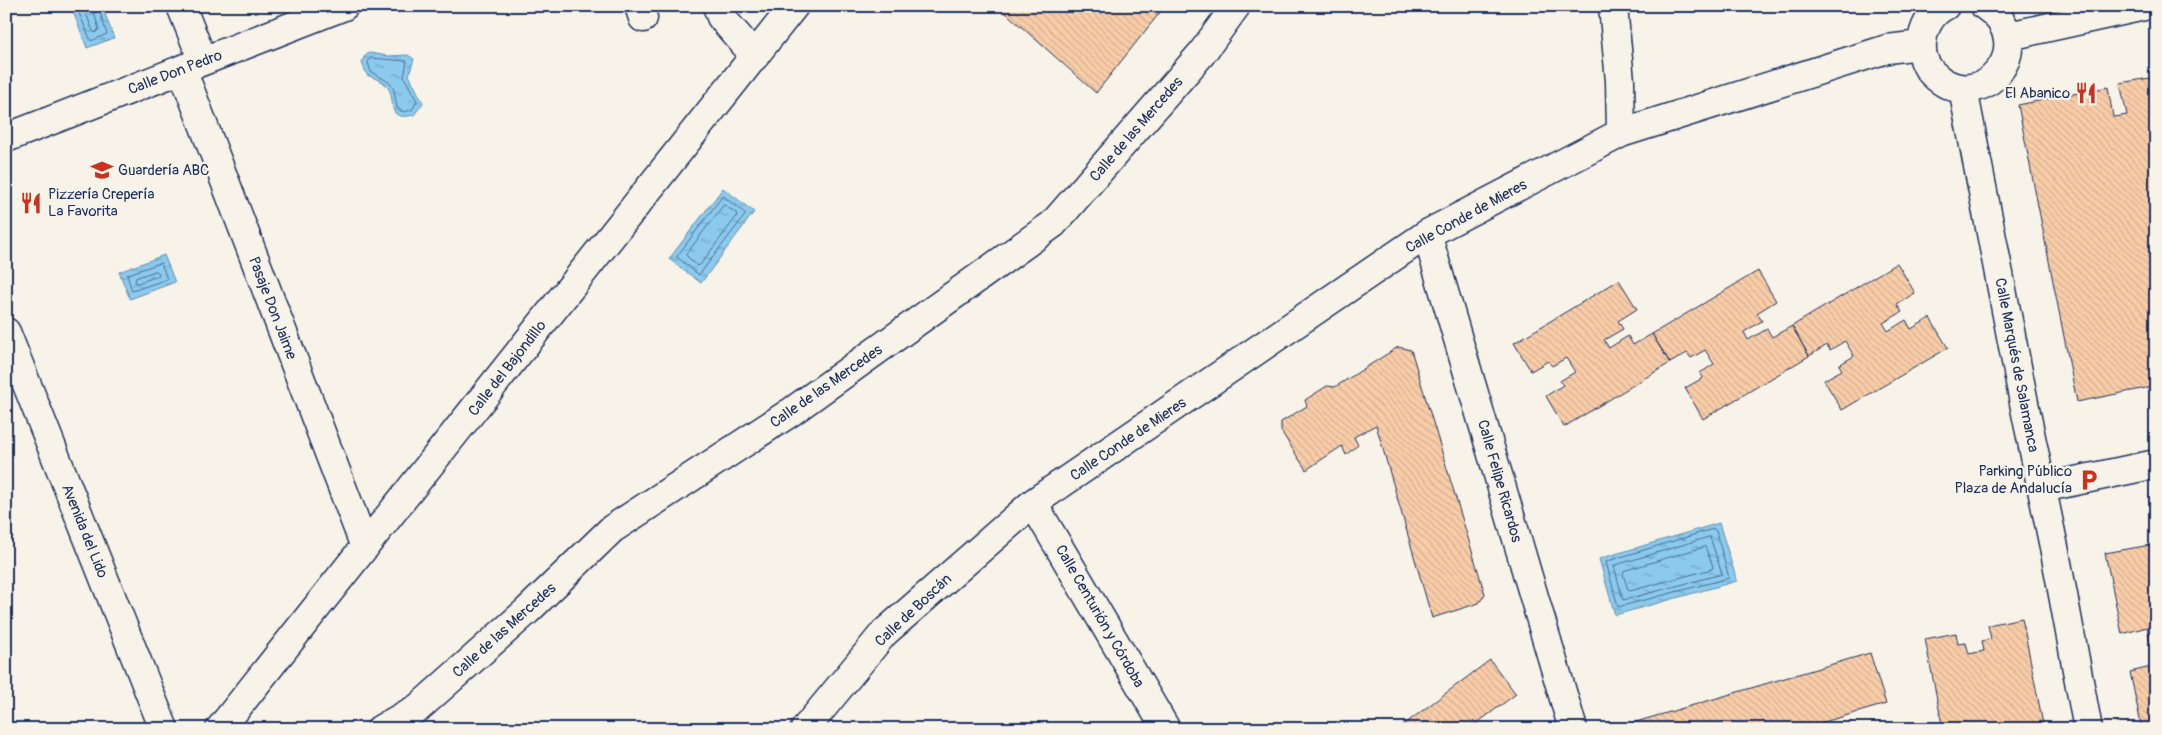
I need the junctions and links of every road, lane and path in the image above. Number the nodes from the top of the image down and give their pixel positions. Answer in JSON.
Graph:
{"nodes":[{"id":1,"x":181,"y":6,"type":"edge"},
{"id":2,"x":717,"y":6,"type":"edge"},
{"id":3,"x":794,"y":6,"type":"edge"},
{"id":4,"x":1236,"y":6,"type":"edge"},
{"id":5,"x":1614,"y":6,"type":"edge"},
{"id":6,"x":1945,"y":6,"type":"edge"},
{"id":7,"x":1986,"y":6,"type":"edge"},
{"id":8,"x":2144,"y":6,"type":"edge"},
{"id":9,"x":330,"y":9,"type":"edge"},
{"id":10,"x":2018,"y":34,"type":"dead end"},
{"id":11,"x":1921,"y":45,"type":"junction"},
{"id":12,"x":755,"y":56,"type":"junction"},
{"id":13,"x":193,"y":65,"type":"junction"},
{"id":14,"x":1963,"y":89,"type":"junction"},
{"id":15,"x":1621,"y":133,"type":"junction"},
{"id":16,"x":6,"y":138,"type":"edge"},
{"id":17,"x":1427,"y":234,"type":"junction"},
{"id":18,"x":6,"y":332,"type":"edge"},
{"id":19,"x":2156,"y":464,"type":"edge"},
{"id":20,"x":2042,"y":488,"type":"junction"},
{"id":21,"x":1033,"y":503,"type":"junction"},
{"id":22,"x":364,"y":547,"type":"junction"},
{"id":23,"x":164,"y":729,"type":"edge"},
{"id":24,"x":220,"y":729,"type":"edge"},
{"id":25,"x":381,"y":729,"type":"edge"},
{"id":26,"x":805,"y":729,"type":"edge"},
{"id":27,"x":1166,"y":729,"type":"edge"},
{"id":28,"x":1573,"y":729,"type":"edge"},
{"id":29,"x":2088,"y":729,"type":"edge"}],
"edges":[{"from":1,"to":13,"type":"street","name":"Pasaje Don Jaime"},
{"from":2,"to":12,"type":"street"},
{"from":3,"to":12,"type":"street","name":"Calle del Bajondillo"},
{"from":4,"to":25,"type":"street","name":"Calle de las Mercedes"},
{"from":5,"to":15,"type":"street"},
{"from":6,"to":11,"type":"street"},
{"from":7,"to":14,"type":"street"},
{"from":8,"to":10,"type":"street"},
{"from":9,"to":13,"type":"street","name":"Calle Don Pedro"},
{"from":11,"to":14,"type":"street"},
{"from":11,"to":15,"type":"street","name":"Calle Conde de Mieres"},
{"from":12,"to":22,"type":"street","name":"Calle del Bajondillo"},
{"from":13,"to":16,"type":"street","name":"Calle Don Pedro"},
{"from":13,"to":22,"type":"street","name":"Pasaje Don Jaime"},
{"from":14,"to":20,"type":"street","name":"Calle Marqués de Salamanca"},
{"from":15,"to":17,"type":"street","name":"Calle Conde de Mieres"},
{"from":17,"to":21,"type":"street","name":"Calle Conde de Mieres"},
{"from":17,"to":28,"type":"street","name":"Calle Felipe Ricardos"},
{"from":18,"to":23,"type":"street","name":"Avenida del Lido"},
{"from":19,"to":20,"type":"street"},
{"from":20,"to":29,"type":"street","name":"Calle Marqués de Salamanca"},
{"from":21,"to":26,"type":"street","name":"Calle de Boscán"},
{"from":21,"to":27,"type":"street","name":"Calle Centurión y Córdoba"},
{"from":22,"to":24,"type":"street","name":"Calle del Bajondillo"}]}
